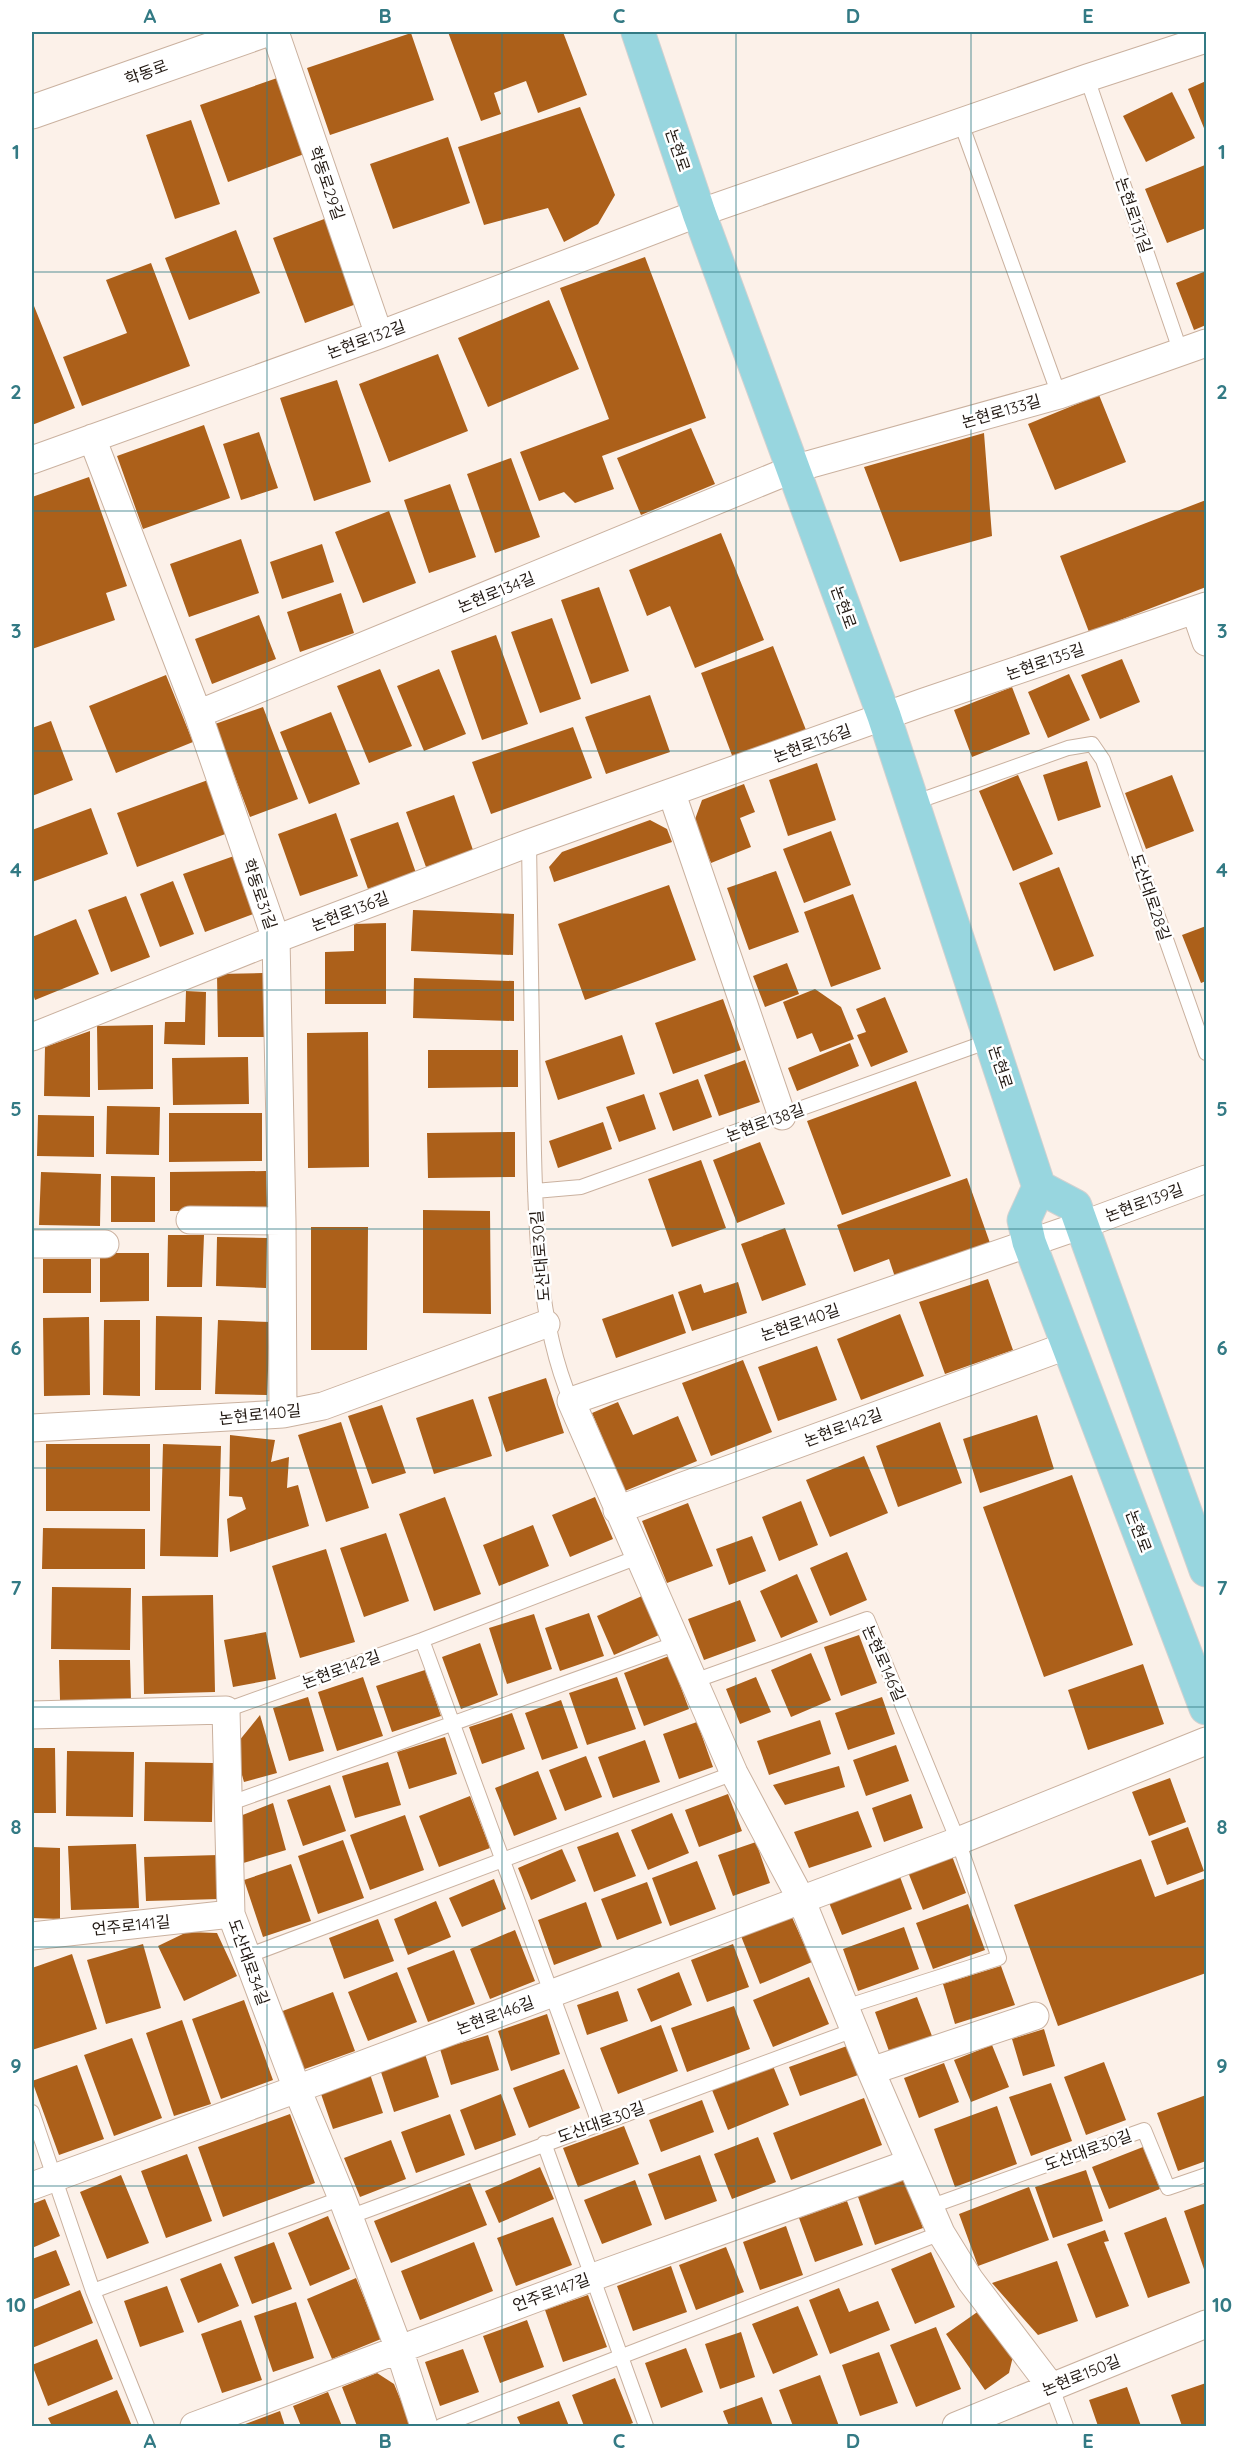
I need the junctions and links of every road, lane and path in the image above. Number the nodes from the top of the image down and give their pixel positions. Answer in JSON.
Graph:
{"nodes":[{"id":1,"x":260,"y":32,"type":"edge"},
{"id":2,"x":276,"y":32,"type":"edge"},
{"id":3,"x":638,"y":32,"type":"edge"},
{"id":4,"x":1206,"y":39,"type":"edge"},
{"id":5,"x":1088,"y":78,"type":"junction"},
{"id":6,"x":32,"y":112,"type":"edge"},
{"id":7,"x":961,"y":123,"type":"junction"},
{"id":8,"x":699,"y":213,"type":"junction"},
{"id":9,"x":379,"y":334,"type":"junction"},
{"id":10,"x":1206,"y":343,"type":"edge"},
{"id":11,"x":1181,"y":353,"type":"junction"},
{"id":12,"x":1059,"y":395,"type":"junction"},
{"id":13,"x":92,"y":438,"type":"junction"},
{"id":14,"x":32,"y":460,"type":"edge"},
{"id":15,"x":793,"y":469,"type":"junction"},
{"id":16,"x":1201,"y":608,"type":"edge"},
{"id":17,"x":1206,"y":642,"type":"edge"},
{"id":18,"x":198,"y":714,"type":"junction"},
{"id":19,"x":884,"y":716,"type":"junction"},
{"id":20,"x":672,"y":794,"type":"junction"},
{"id":21,"x":912,"y":803,"type":"junction"},
{"id":22,"x":529,"y":843,"type":"junction"},
{"id":23,"x":276,"y":939,"type":"junction"},
{"id":24,"x":32,"y":1037,"type":"edge"},
{"id":25,"x":992,"y":1040,"type":"junction"},
{"id":26,"x":1206,"y":1053,"type":"edge"},
{"id":27,"x":782,"y":1116,"type":"junction"},
{"id":28,"x":1206,"y":1179,"type":"edge"},
{"id":29,"x":1039,"y":1187,"type":"junction"},
{"id":30,"x":535,"y":1191,"type":"junction"},
{"id":31,"x":190,"y":1220,"type":"dead end"},
{"id":32,"x":282,"y":1221,"type":"junction"},
{"id":33,"x":1082,"y":1225,"type":"junction"},
{"id":34,"x":1029,"y":1242,"type":"junction"},
{"id":35,"x":32,"y":1244,"type":"edge"},
{"id":36,"x":105,"y":1244,"type":"dead end"},
{"id":37,"x":546,"y":1324,"type":"junction"},
{"id":38,"x":1069,"y":1345,"type":"junction"},
{"id":39,"x":571,"y":1401,"type":"junction"},
{"id":40,"x":283,"y":1414,"type":"junction"},
{"id":41,"x":32,"y":1428,"type":"edge"},
{"id":42,"x":617,"y":1510,"type":"junction"},
{"id":43,"x":638,"y":1557,"type":"junction"},
{"id":44,"x":1206,"y":1570,"type":"edge"},
{"id":45,"x":422,"y":1640,"type":"junction"},
{"id":46,"x":677,"y":1643,"type":"junction"},
{"id":47,"x":694,"y":1681,"type":"junction"},
{"id":48,"x":1206,"y":1708,"type":"edge"},
{"id":49,"x":226,"y":1710,"type":"junction"},
{"id":50,"x":32,"y":1715,"type":"edge"},
{"id":51,"x":453,"y":1722,"type":"junction"},
{"id":52,"x":1206,"y":1741,"type":"edge"},
{"id":53,"x":734,"y":1773,"type":"junction"},
{"id":54,"x":228,"y":1804,"type":"junction"},
{"id":55,"x":958,"y":1841,"type":"junction"},
{"id":56,"x":502,"y":1861,"type":"junction"},
{"id":57,"x":801,"y":1899,"type":"junction"},
{"id":58,"x":231,"y":1914,"type":"junction"},
{"id":59,"x":32,"y":1936,"type":"edge"},
{"id":60,"x":247,"y":1956,"type":"junction"},
{"id":61,"x":551,"y":1994,"type":"junction"},
{"id":62,"x":1035,"y":2016,"type":"dead end"},
{"id":63,"x":849,"y":2019,"type":"junction"},
{"id":64,"x":871,"y":2071,"type":"junction"},
{"id":65,"x":297,"y":2089,"type":"junction"},
{"id":66,"x":32,"y":2112,"type":"edge"},
{"id":67,"x":598,"y":2123,"type":"junction"},
{"id":68,"x":544,"y":2143,"type":"junction"},
{"id":69,"x":909,"y":2163,"type":"junction"},
{"id":70,"x":1206,"y":2175,"type":"edge"},
{"id":71,"x":43,"y":2181,"type":"edge"},
{"id":72,"x":929,"y":2207,"type":"junction"},
{"id":73,"x":345,"y":2208,"type":"junction"},
{"id":74,"x":941,"y":2233,"type":"junction"},
{"id":75,"x":593,"y":2277,"type":"junction"},
{"id":76,"x":93,"y":2291,"type":"junction"},
{"id":77,"x":1206,"y":2324,"type":"edge"},
{"id":78,"x":399,"y":2349,"type":"junction"},
{"id":79,"x":622,"y":2358,"type":"junction"},
{"id":80,"x":1052,"y":2388,"type":"junction"},
{"id":81,"x":147,"y":2427,"type":"edge"},
{"id":82,"x":194,"y":2427,"type":"edge"},
{"id":83,"x":424,"y":2427,"type":"edge"},
{"id":84,"x":441,"y":2427,"type":"edge"},
{"id":85,"x":646,"y":2427,"type":"edge"},
{"id":86,"x":956,"y":2427,"type":"edge"},
{"id":87,"x":1066,"y":2427,"type":"edge"}],
"edges":[{"from":1,"to":6,"type":"main road","name":"학동로"},
{"from":2,"to":9,"type":"street","name":"학동로29길"},
{"from":3,"to":8,"type":"main road","name":"논현로"},
{"from":4,"to":5,"type":"street"},
{"from":5,"to":7,"type":"street"},
{"from":5,"to":11,"type":"lane","name":"논현로131길"},
{"from":7,"to":8,"type":"street"},
{"from":7,"to":12,"type":"lane"},
{"from":8,"to":9,"type":"street","name":"논현로132길"},
{"from":8,"to":15,"type":"main road","name":"논현로"},
{"from":9,"to":13,"type":"street","name":"논현로132길"},
{"from":10,"to":11,"type":"street","name":"논현로133길"},
{"from":11,"to":12,"type":"street","name":"논현로133길"},
{"from":12,"to":15,"type":"street","name":"논현로133길"},
{"from":13,"to":14,"type":"street","name":"논현로132길"},
{"from":13,"to":18,"type":"street","name":"학동로31길"},
{"from":15,"to":18,"type":"street","name":"논현로134길"},
{"from":15,"to":19,"type":"main road","name":"논현로"},
{"from":16,"to":17,"type":"street"},
{"from":16,"to":19,"type":"street","name":"논현로135길"},
{"from":18,"to":23,"type":"street","name":"학동로31길"},
{"from":19,"to":20,"type":"street","name":"논현로136길"},
{"from":19,"to":21,"type":"main road","name":"논현로"},
{"from":20,"to":22,"type":"street","name":"논현로136길"},
{"from":20,"to":27,"type":"street"},
{"from":21,"to":25,"type":"main road","name":"논현로"},
{"from":21,"to":26,"type":"lane","name":"도산대로28길"},
{"from":22,"to":23,"type":"street","name":"논현로136길"},
{"from":22,"to":30,"type":"lane","name":"도산대로30길"},
{"from":23,"to":24,"type":"street","name":"논현로136길"},
{"from":23,"to":32,"type":"street","name":"학동로31길"},
{"from":25,"to":27,"type":"lane","name":"논현로138길"},
{"from":25,"to":29,"type":"main road","name":"논현로"},
{"from":27,"to":30,"type":"lane","name":"논현로138길"},
{"from":28,"to":33,"type":"street","name":"논현로139길"},
{"from":29,"to":33,"type":"main road"},
{"from":29,"to":34,"type":"main road","name":"논현로"},
{"from":30,"to":37,"type":"lane","name":"도산대로30길"},
{"from":31,"to":32,"type":"street"},
{"from":32,"to":40,"type":"street","name":"학동로31길"},
{"from":33,"to":34,"type":"street","name":"논현로139길"},
{"from":33,"to":44,"type":"main road"},
{"from":34,"to":38,"type":"main road","name":"논현로"},
{"from":34,"to":39,"type":"street","name":"논현로140길"},
{"from":35,"to":36,"type":"street"},
{"from":37,"to":39,"type":"lane","name":"도산대로30길"},
{"from":37,"to":40,"type":"street","name":"논현로140길"},
{"from":38,"to":42,"type":"street","name":"논현로142길"},
{"from":38,"to":48,"type":"main road","name":"논현로"},
{"from":39,"to":42,"type":"street","name":"도산대로30길"},
{"from":40,"to":41,"type":"street","name":"논현로140길"},
{"from":42,"to":43,"type":"street","name":"도산대로30길"},
{"from":43,"to":45,"type":"lane","name":"논현로142길"},
{"from":43,"to":46,"type":"street","name":"도산대로30길"},
{"from":45,"to":49,"type":"lane","name":"논현로142길"},
{"from":45,"to":51,"type":"lane"},
{"from":46,"to":47,"type":"street","name":"도산대로30길"},
{"from":46,"to":51,"type":"lane"},
{"from":47,"to":53,"type":"street","name":"도산대로30길"},
{"from":47,"to":55,"type":"lane","name":"논현로146길"},
{"from":49,"to":50,"type":"street","name":"논현로142길"},
{"from":49,"to":54,"type":"street","name":"도산대로34길"},
{"from":51,"to":54,"type":"lane"},
{"from":51,"to":56,"type":"lane"},
{"from":52,"to":55,"type":"street","name":"논현로146길"},
{"from":53,"to":56,"type":"lane"},
{"from":53,"to":57,"type":"street","name":"도산대로30길"},
{"from":54,"to":58,"type":"street","name":"도산대로34길"},
{"from":55,"to":57,"type":"street","name":"논현로146길"},
{"from":55,"to":63,"type":"lane","name":"논현로146길"},
{"from":56,"to":60,"type":"lane"},
{"from":56,"to":61,"type":"lane"},
{"from":57,"to":61,"type":"street","name":"논현로146길"},
{"from":57,"to":63,"type":"street","name":"도산대로30길"},
{"from":58,"to":59,"type":"street","name":"언주로141길"},
{"from":58,"to":60,"type":"street","name":"도산대로34길"},
{"from":60,"to":65,"type":"street","name":"도산대로34길"},
{"from":61,"to":65,"type":"street","name":"논현로146길"},
{"from":61,"to":67,"type":"lane"},
{"from":62,"to":64,"type":"street"},
{"from":63,"to":64,"type":"street","name":"도산대로30길"},
{"from":63,"to":67,"type":"lane","name":"도산대로30길"},
{"from":64,"to":69,"type":"street","name":"도산대로30길"},
{"from":65,"to":71,"type":"street","name":"논현로146길"},
{"from":65,"to":73,"type":"street","name":"도산대로34길"},
{"from":66,"to":71,"type":"lane"},
{"from":67,"to":68,"type":"lane","name":"도산대로30길"},
{"from":68,"to":73,"type":"lane","name":"도산대로30길"},
{"from":68,"to":75,"type":"lane"},
{"from":69,"to":72,"type":"street","name":"도산대로30길"},
{"from":69,"to":75,"type":"street","name":"언주로147길"},
{"from":70,"to":72,"type":"lane","name":"도산대로30길"},
{"from":71,"to":76,"type":"lane"},
{"from":72,"to":74,"type":"street","name":"도산대로30길"},
{"from":73,"to":76,"type":"lane"},
{"from":73,"to":78,"type":"street","name":"도산대로34길"},
{"from":74,"to":79,"type":"lane"},
{"from":74,"to":80,"type":"street","name":"도산대로30길"},
{"from":75,"to":78,"type":"street","name":"언주로147길"},
{"from":75,"to":79,"type":"lane"},
{"from":76,"to":81,"type":"lane"},
{"from":77,"to":80,"type":"street","name":"논현로150길"},
{"from":78,"to":82,"type":"street","name":"언주로147길"},
{"from":78,"to":83,"type":"street","name":"도산대로34길"},
{"from":79,"to":84,"type":"lane"},
{"from":79,"to":85,"type":"lane"},
{"from":80,"to":86,"type":"street","name":"논현로150길"},
{"from":80,"to":87,"type":"lane","name":"도산대로30길"}]}
